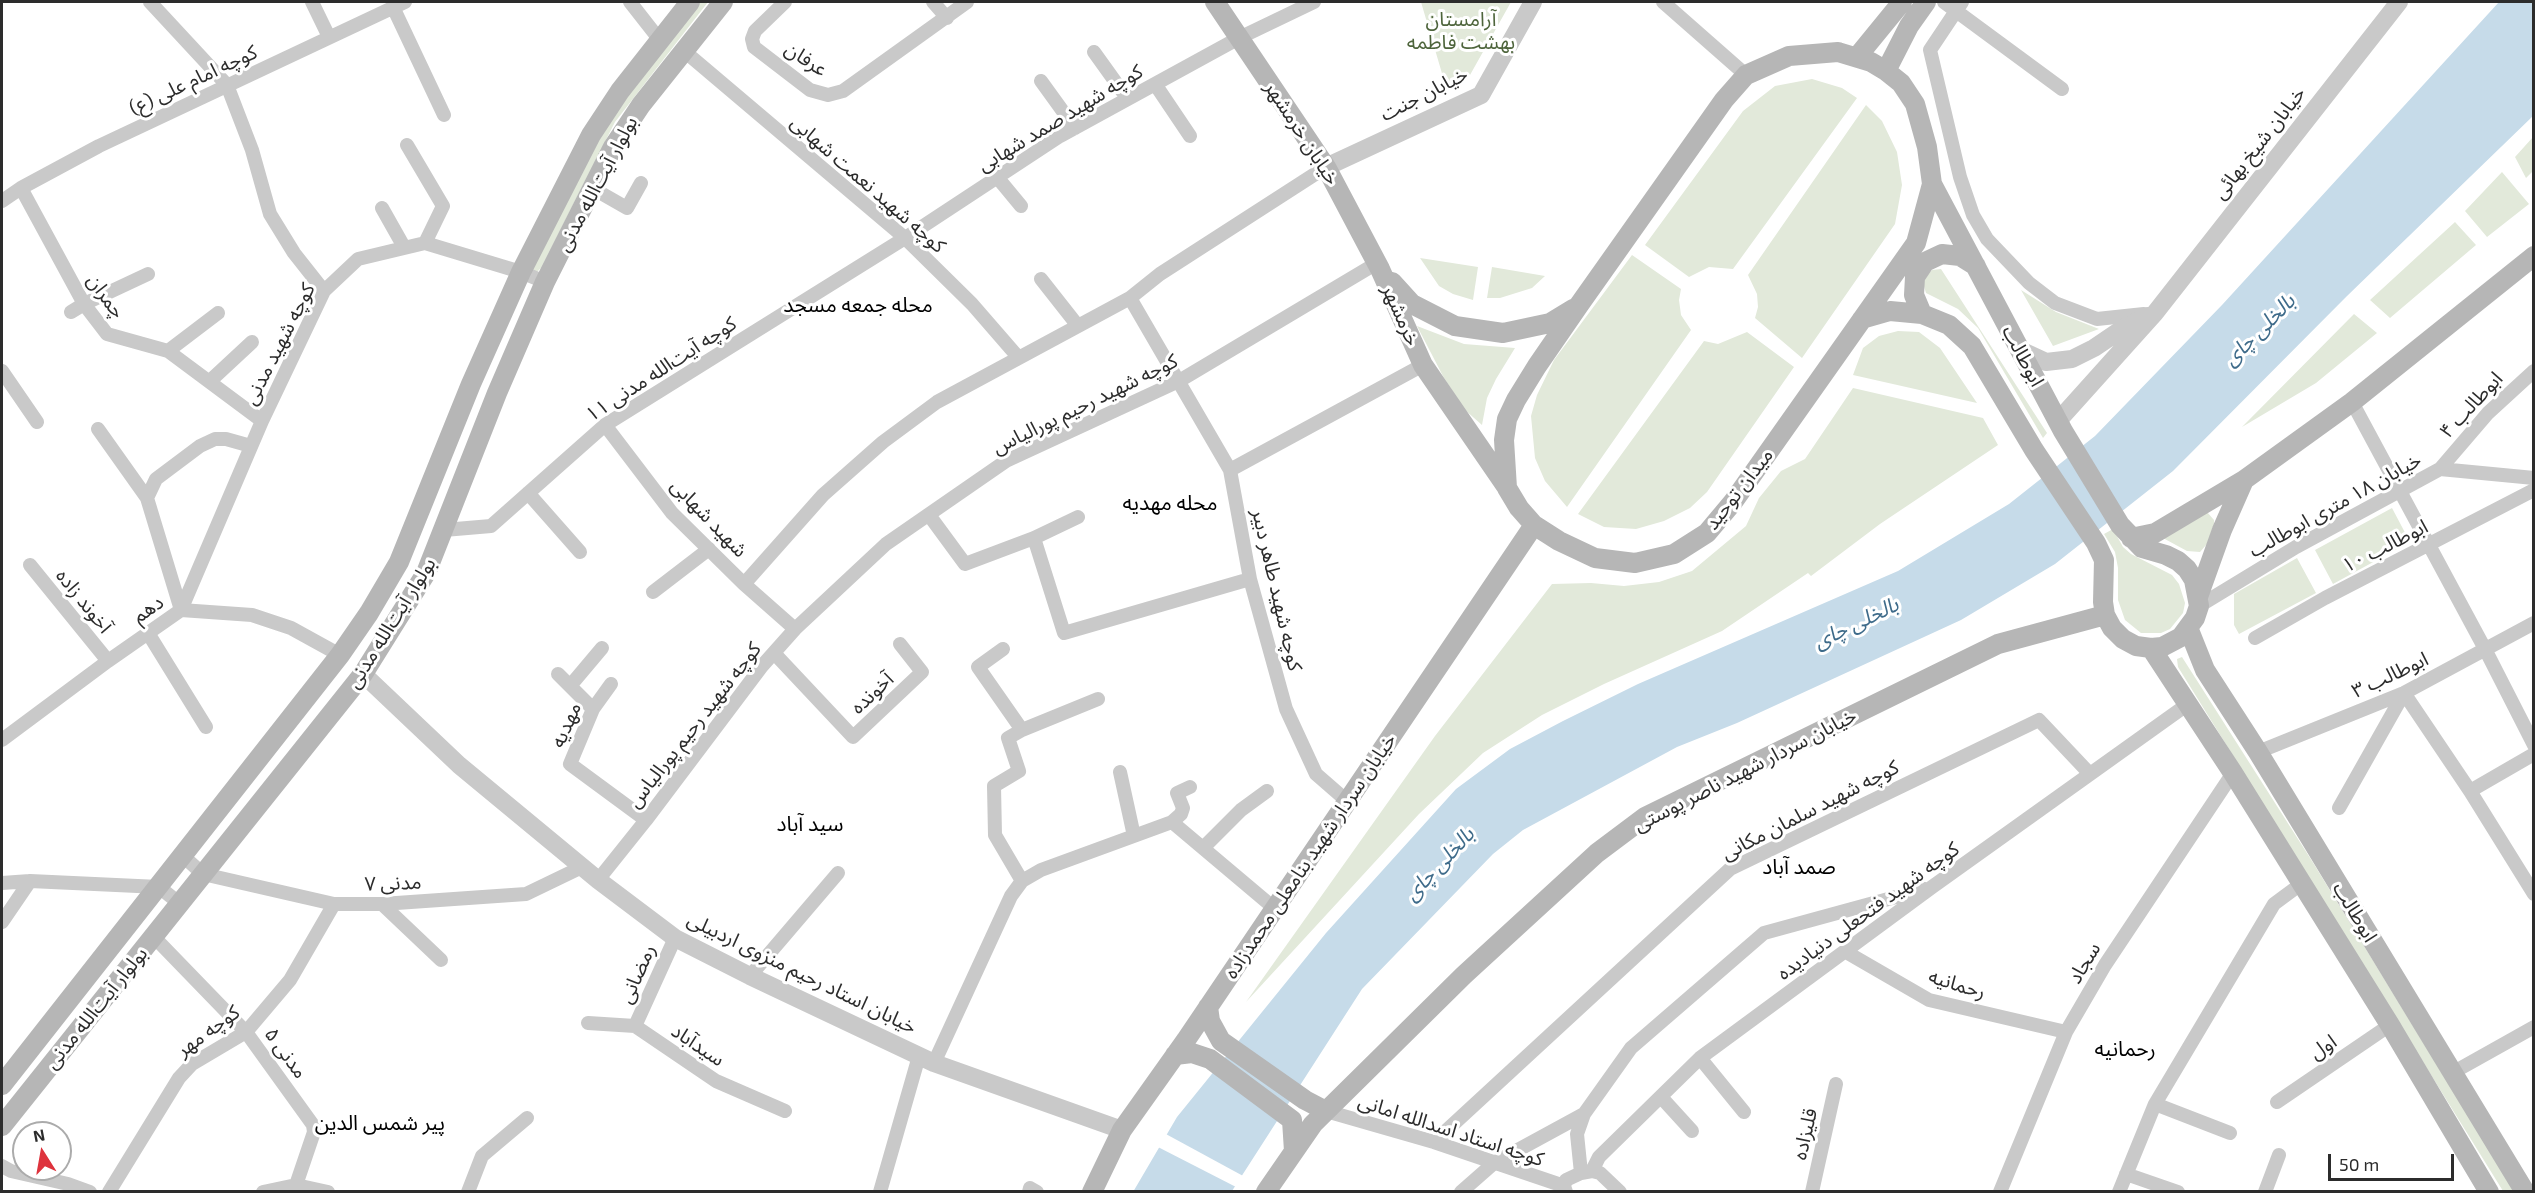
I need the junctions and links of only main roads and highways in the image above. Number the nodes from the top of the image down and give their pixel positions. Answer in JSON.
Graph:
{"nodes":[{"id":1,"x":690,"y":2,"type":"edge"},
{"id":2,"x":723,"y":2,"type":"edge"},
{"id":3,"x":1215,"y":2,"type":"edge"},
{"id":4,"x":1902,"y":2,"type":"edge"},
{"id":5,"x":1926,"y":2,"type":"edge"},
{"id":6,"x":1857,"y":57,"type":"junction"},
{"id":7,"x":1887,"y":71,"type":"junction"},
{"id":8,"x":1932,"y":184,"type":"junction"},
{"id":9,"x":2534,"y":256,"type":"edge"},
{"id":10,"x":1379,"y":266,"type":"junction"},
{"id":11,"x":1976,"y":266,"type":"junction"},
{"id":12,"x":1579,"y":305,"type":"junction"},
{"id":13,"x":1922,"y":314,"type":"junction"},
{"id":14,"x":1862,"y":319,"type":"junction"},
{"id":15,"x":2244,"y":480,"type":"junction"},
{"id":16,"x":1507,"y":488,"type":"junction"},
{"id":17,"x":1534,"y":525,"type":"junction"},
{"id":18,"x":2126,"y":532,"type":"junction"},
{"id":19,"x":2198,"y":602,"type":"junction"},
{"id":20,"x":2105,"y":615,"type":"junction"},
{"id":21,"x":2189,"y":630,"type":"junction"},
{"id":22,"x":2151,"y":648,"type":"junction"},
{"id":23,"x":1208,"y":1007,"type":"junction"},
{"id":24,"x":1175,"y":1055,"type":"junction"},
{"id":25,"x":2,"y":1085,"type":"edge"},
{"id":26,"x":1326,"y":1111,"type":"junction"},
{"id":27,"x":2,"y":1126,"type":"edge"},
{"id":28,"x":1294,"y":1151,"type":"junction"},
{"id":29,"x":1092,"y":1191,"type":"edge"},
{"id":30,"x":1266,"y":1191,"type":"edge"},
{"id":31,"x":2489,"y":1191,"type":"edge"},
{"id":32,"x":2525,"y":1191,"type":"edge"}],
"edges":[{"from":1,"to":25,"type":"main road","name":"بولوار آیت‌الله مدنی"},
{"from":2,"to":27,"type":"main road","name":"بولوار آیت‌الله مدنی"},
{"from":3,"to":10,"type":"main road","name":"خیابان خرمشهر"},
{"from":4,"to":6,"type":"main road"},
{"from":5,"to":7,"type":"main road"},
{"from":6,"to":7,"type":"main road","name":"میدان توحید"},
{"from":6,"to":12,"type":"main road","name":"میدان توحید"},
{"from":7,"to":8,"type":"main road","name":"میدان توحید"},
{"from":8,"to":11,"type":"main road","name":"ابوطالب"},
{"from":8,"to":14,"type":"main road","name":"میدان توحید"},
{"from":9,"to":15,"type":"main road"},
{"from":10,"to":12,"type":"main road","name":"خرمشهر"},
{"from":10,"to":16,"type":"main road","name":"خرمشهر"},
{"from":11,"to":13,"type":"main road"},
{"from":11,"to":18,"type":"main road","name":"ابوطالب"},
{"from":12,"to":16,"type":"main road","name":"میدان توحید"},
{"from":13,"to":14,"type":"main road","name":"ابوطالب"},
{"from":13,"to":20,"type":"main road","name":"ابوطالب"},
{"from":14,"to":17,"type":"main road","name":"میدان توحید"},
{"from":15,"to":18,"type":"main road"},
{"from":15,"to":19,"type":"main road"},
{"from":16,"to":17,"type":"main road","name":"میدان توحید"},
{"from":17,"to":23,"type":"main road","name":"خیابان سردار شهید بنامعلی محمدزاده"},
{"from":18,"to":19,"type":"main road"},
{"from":19,"to":21,"type":"main road"},
{"from":20,"to":22,"type":"main road"},
{"from":20,"to":26,"type":"main road","name":"خیابان سردار شهید ناصر پوستی"},
{"from":21,"to":22,"type":"main road"},
{"from":21,"to":32,"type":"main road","name":"ابوطالب"},
{"from":22,"to":31,"type":"main road","name":"ابوطالب"},
{"from":23,"to":24,"type":"main road","name":"خیابان سردار شهید بنامعلی محمدزاده"},
{"from":23,"to":26,"type":"main road"},
{"from":24,"to":28,"type":"main road"},
{"from":24,"to":29,"type":"main road","name":"خیابان سردار شهید بنامعلی محمدزاده"},
{"from":26,"to":28,"type":"main road","name":"خیابان سردار شهید ناصر پوستی"},
{"from":28,"to":30,"type":"main road","name":"خیابان سردار شهید ناصر پوستی"}]}
